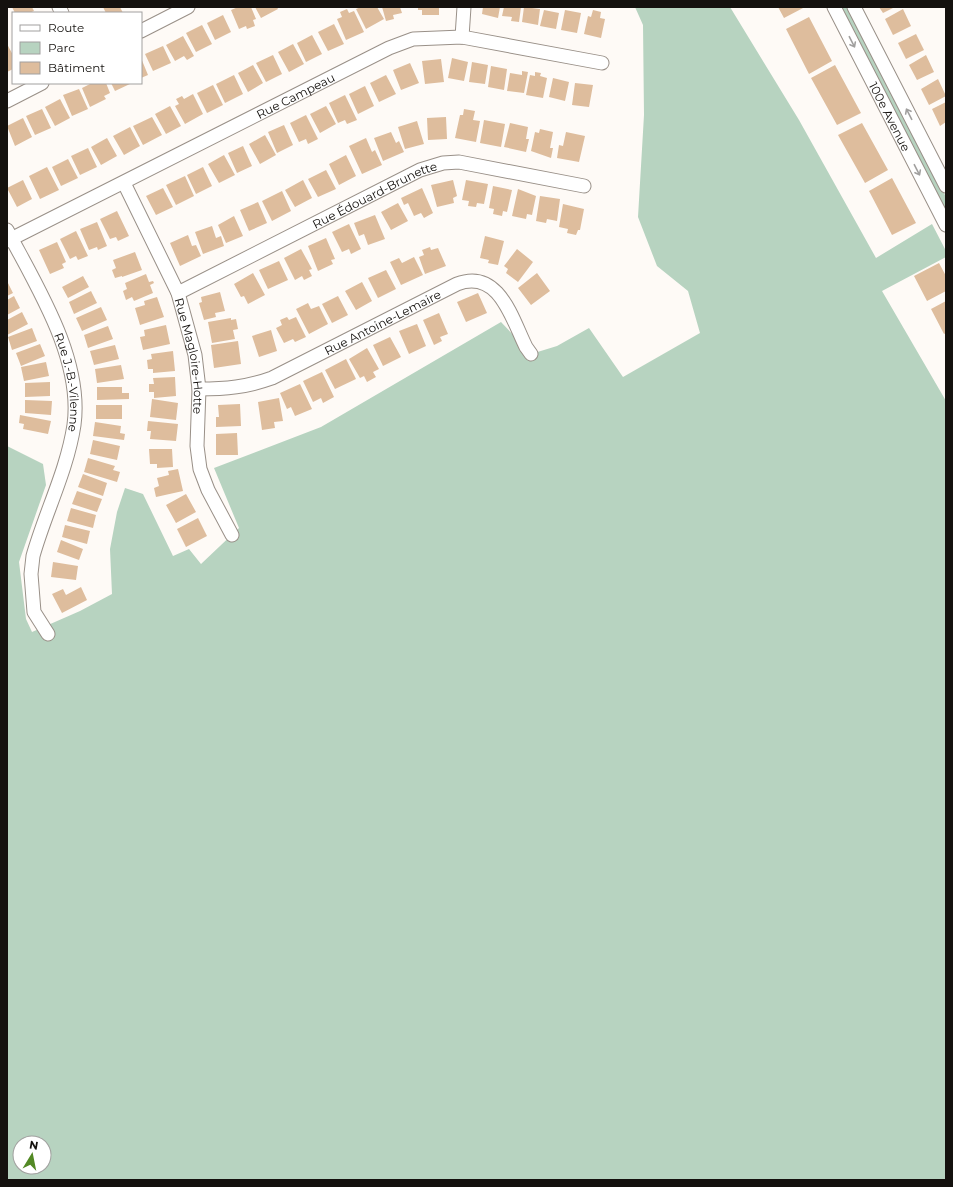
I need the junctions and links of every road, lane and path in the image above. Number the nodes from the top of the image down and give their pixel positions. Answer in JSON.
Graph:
{"nodes":[{"id":1,"x":188,"y":7,"type":"edge"},
{"id":2,"x":464,"y":7,"type":"edge"},
{"id":3,"x":834,"y":7,"type":"edge"},
{"id":4,"x":854,"y":7,"type":"edge"},
{"id":5,"x":142,"y":30,"type":"edge"},
{"id":6,"x":462,"y":37,"type":"junction"},
{"id":7,"x":602,"y":63,"type":"dead end"},
{"id":8,"x":40,"y":84,"type":"edge"},
{"id":9,"x":7,"y":101,"type":"edge"},
{"id":10,"x":124,"y":183,"type":"junction"},
{"id":11,"x":584,"y":186,"type":"dead end"},
{"id":12,"x":946,"y":186,"type":"edge"},
{"id":13,"x":946,"y":225,"type":"edge"},
{"id":14,"x":9,"y":236,"type":"edge"},
{"id":15,"x":178,"y":293,"type":"junction"},
{"id":16,"x":531,"y":354,"type":"dead end"},
{"id":17,"x":200,"y":389,"type":"junction"},
{"id":18,"x":232,"y":535,"type":"dead end"},
{"id":19,"x":48,"y":634,"type":"dead end"}],
"edges":[{"from":1,"to":5,"type":"street"},
{"from":2,"to":6,"type":"street"},
{"from":3,"to":13,"type":"street","name":"100e Avenue","one_way":true},
{"from":12,"to":4,"type":"street","name":"100e Avenue","one_way":true},
{"from":6,"to":7,"type":"street","name":"Rue Campeau"},
{"from":6,"to":10,"type":"street","name":"Rue Campeau"},
{"from":8,"to":9,"type":"street"},
{"from":10,"to":14,"type":"street","name":"Rue Campeau"},
{"from":10,"to":15,"type":"street","name":"Rue Magloire-Hotte"},
{"from":11,"to":15,"type":"street","name":"Rue Édouard-Brunette"},
{"from":14,"to":19,"type":"street","name":"Rue J.-B.-Vilenne"},
{"from":15,"to":17,"type":"street","name":"Rue Magloire-Hotte"},
{"from":16,"to":17,"type":"street","name":"Rue Antoine-Lemaire"},
{"from":17,"to":18,"type":"street","name":"Rue Magloire-Hotte"}]}
